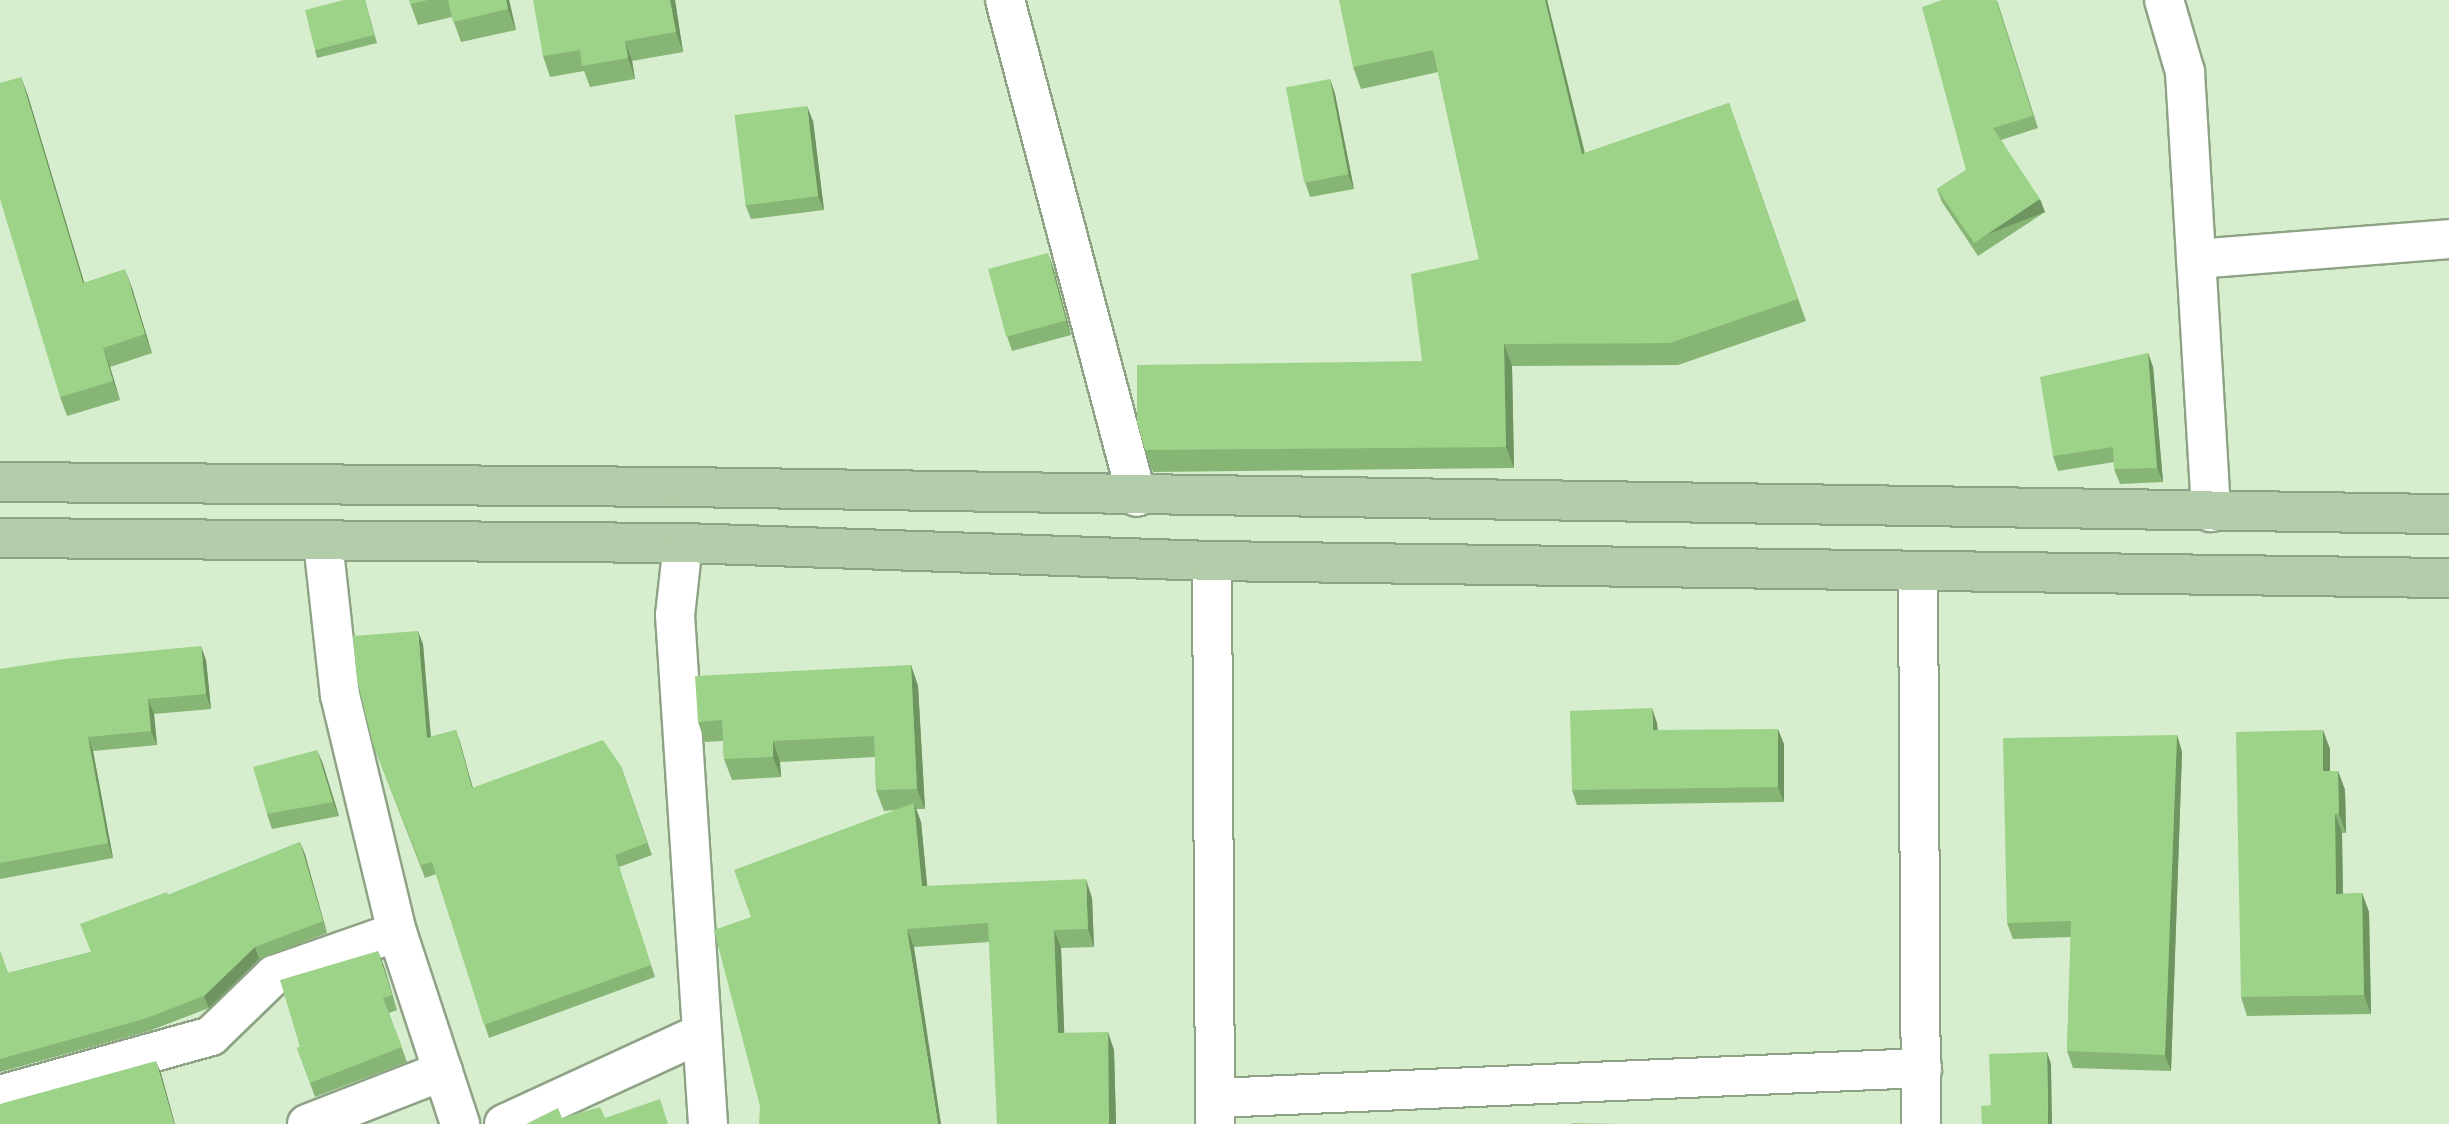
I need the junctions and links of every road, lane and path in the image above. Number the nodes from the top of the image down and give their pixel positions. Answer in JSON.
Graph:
{"nodes":[{"id":1,"x":1005,"y":0,"type":"edge"},
{"id":2,"x":2164,"y":0,"type":"edge"},
{"id":3,"x":2449,"y":239,"type":"edge"},
{"id":4,"x":2196,"y":259,"type":"junction"},
{"id":5,"x":0,"y":482,"type":"edge"},
{"id":6,"x":1137,"y":497,"type":"junction"},
{"id":7,"x":2211,"y":512,"type":"junction"},
{"id":8,"x":2449,"y":514,"type":"edge"},
{"id":9,"x":0,"y":538,"type":"edge"},
{"id":10,"x":323,"y":542,"type":"junction"},
{"id":11,"x":682,"y":543,"type":"junction"},
{"id":12,"x":1212,"y":561,"type":"junction"},
{"id":13,"x":1918,"y":572,"type":"junction"},
{"id":14,"x":2449,"y":578,"type":"edge"},
{"id":15,"x":397,"y":932,"type":"junction"},
{"id":16,"x":700,"y":1034,"type":"junction"},
{"id":17,"x":1922,"y":1068,"type":"junction"},
{"id":18,"x":443,"y":1071,"type":"junction"},
{"id":19,"x":0,"y":1095,"type":"edge"},
{"id":20,"x":1215,"y":1111,"type":"edge"},
{"id":21,"x":307,"y":1124,"type":"edge"},
{"id":22,"x":460,"y":1124,"type":"edge"},
{"id":23,"x":504,"y":1124,"type":"edge"},
{"id":24,"x":708,"y":1124,"type":"edge"},
{"id":25,"x":1921,"y":1124,"type":"edge"}],
"edges":[{"from":1,"to":6,"type":"street"},
{"from":2,"to":4,"type":"street"},
{"from":3,"to":4,"type":"street"},
{"from":4,"to":7,"type":"street"},
{"from":5,"to":6,"type":"main road"},
{"from":6,"to":7,"type":"main road"},
{"from":7,"to":8,"type":"main road"},
{"from":9,"to":10,"type":"main road"},
{"from":10,"to":11,"type":"main road"},
{"from":10,"to":15,"type":"street"},
{"from":11,"to":12,"type":"main road"},
{"from":11,"to":16,"type":"street"},
{"from":12,"to":13,"type":"main road"},
{"from":12,"to":20,"type":"street"},
{"from":13,"to":14,"type":"main road"},
{"from":13,"to":17,"type":"street"},
{"from":15,"to":18,"type":"street"},
{"from":15,"to":19,"type":"street"},
{"from":16,"to":23,"type":"street"},
{"from":16,"to":24,"type":"street"},
{"from":17,"to":20,"type":"street"},
{"from":17,"to":25,"type":"street"},
{"from":18,"to":21,"type":"street"},
{"from":18,"to":22,"type":"street"}]}
